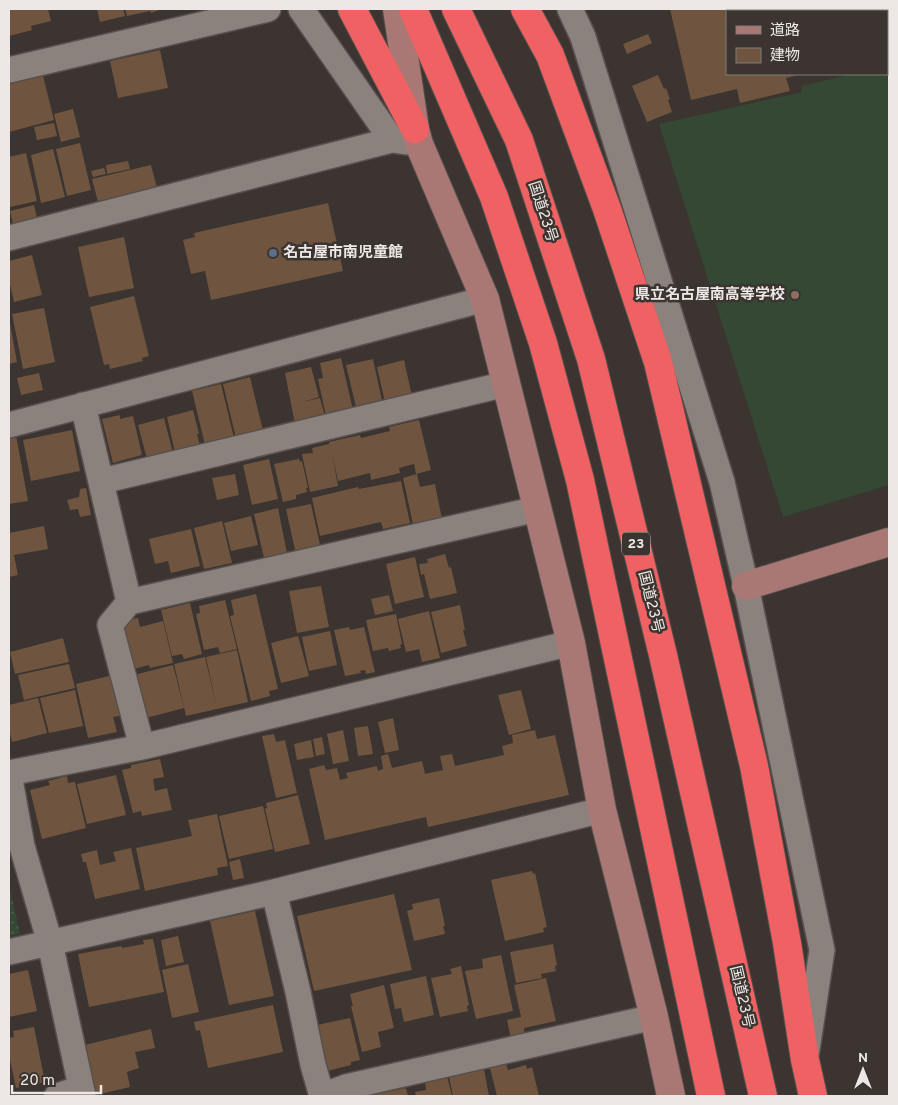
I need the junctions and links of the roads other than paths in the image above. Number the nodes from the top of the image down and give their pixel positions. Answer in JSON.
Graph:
{"nodes":[{"id":1,"x":268,"y":9,"type":"edge"},
{"id":2,"x":300,"y":9,"type":"edge"},
{"id":3,"x":352,"y":9,"type":"edge"},
{"id":4,"x":397,"y":9,"type":"edge"},
{"id":5,"x":413,"y":9,"type":"edge"},
{"id":6,"x":456,"y":9,"type":"edge"},
{"id":7,"x":525,"y":9,"type":"edge"},
{"id":8,"x":570,"y":9,"type":"edge"},
{"id":9,"x":9,"y":70,"type":"edge"},
{"id":10,"x":409,"y":138,"type":"junction"},
{"id":11,"x":9,"y":238,"type":"edge"},
{"id":12,"x":485,"y":299,"type":"junction"},
{"id":13,"x":506,"y":384,"type":"junction"},
{"id":14,"x":83,"y":406,"type":"junction"},
{"id":15,"x":9,"y":425,"type":"edge"},
{"id":16,"x":102,"y":481,"type":"junction"},
{"id":17,"x":537,"y":508,"type":"junction"},
{"id":18,"x":889,"y":542,"type":"edge"},
{"id":19,"x":746,"y":586,"type":"junction"},
{"id":20,"x":128,"y":602,"type":"junction"},
{"id":21,"x":571,"y":643,"type":"junction"},
{"id":22,"x":142,"y":747,"type":"junction"},
{"id":23,"x":9,"y":773,"type":"edge"},
{"id":24,"x":602,"y":810,"type":"junction"},
{"id":25,"x":15,"y":848,"type":"edge"},
{"id":26,"x":274,"y":892,"type":"junction"},
{"id":27,"x":50,"y":943,"type":"junction"},
{"id":28,"x":9,"y":952,"type":"edge"},
{"id":29,"x":654,"y":1017,"type":"junction"},
{"id":30,"x":805,"y":1060,"type":"junction"},
{"id":31,"x":82,"y":1092,"type":"edge"},
{"id":32,"x":57,"y":1096,"type":"edge"},
{"id":33,"x":322,"y":1096,"type":"edge"},
{"id":34,"x":671,"y":1096,"type":"edge"},
{"id":35,"x":711,"y":1096,"type":"edge"},
{"id":36,"x":763,"y":1096,"type":"edge"},
{"id":37,"x":813,"y":1096,"type":"edge"}],
"edges":[{"from":1,"to":9,"type":"street"},
{"from":2,"to":10,"type":"street"},
{"from":3,"to":10,"type":"highway"},
{"from":4,"to":10,"type":"street"},
{"from":5,"to":35,"type":"highway"},
{"from":6,"to":36,"type":"highway","name":"国道23号","number":"23"},
{"from":7,"to":30,"type":"highway"},
{"from":8,"to":19,"type":"street"},
{"from":10,"to":11,"type":"street"},
{"from":10,"to":12,"type":"street"},
{"from":12,"to":13,"type":"street"},
{"from":12,"to":14,"type":"street"},
{"from":13,"to":16,"type":"street"},
{"from":13,"to":17,"type":"street"},
{"from":14,"to":15,"type":"street"},
{"from":14,"to":16,"type":"street"},
{"from":16,"to":20,"type":"street"},
{"from":17,"to":20,"type":"street"},
{"from":17,"to":21,"type":"street"},
{"from":18,"to":19,"type":"street"},
{"from":19,"to":30,"type":"street"},
{"from":20,"to":22,"type":"street"},
{"from":21,"to":22,"type":"street"},
{"from":21,"to":24,"type":"street"},
{"from":22,"to":23,"type":"street"},
{"from":23,"to":25,"type":"street"},
{"from":24,"to":26,"type":"street"},
{"from":24,"to":29,"type":"street"},
{"from":25,"to":27,"type":"street"},
{"from":26,"to":27,"type":"street"},
{"from":26,"to":33,"type":"street"},
{"from":27,"to":28,"type":"street"},
{"from":27,"to":31,"type":"street"},
{"from":29,"to":33,"type":"street"},
{"from":29,"to":34,"type":"street"},
{"from":30,"to":37,"type":"highway"},
{"from":31,"to":32,"type":"street"}]}
